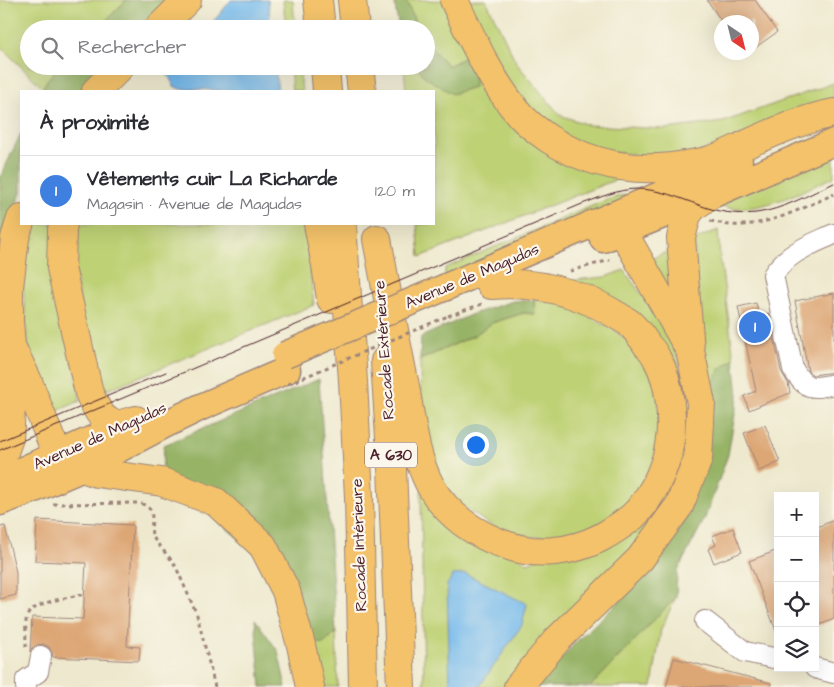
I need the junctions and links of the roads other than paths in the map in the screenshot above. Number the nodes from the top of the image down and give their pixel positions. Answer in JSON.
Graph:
{"nodes":[{"id":1,"x":187,"y":0,"type":"edge"},
{"id":2,"x":318,"y":0,"type":"edge"},
{"id":3,"x":352,"y":0,"type":"edge"},
{"id":4,"x":454,"y":0,"type":"edge"},
{"id":5,"x":167,"y":20,"type":"edge"},
{"id":6,"x":320,"y":20,"type":"edge"},
{"id":7,"x":354,"y":20,"type":"edge"},
{"id":8,"x":112,"y":75,"type":"edge"},
{"id":9,"x":326,"y":75,"type":"edge"},
{"id":10,"x":360,"y":75,"type":"edge"},
{"id":11,"x":97,"y":90,"type":"edge"},
{"id":12,"x":328,"y":90,"type":"edge"},
{"id":13,"x":362,"y":90,"type":"edge"},
{"id":14,"x":834,"y":113,"type":"edge"},
{"id":15,"x":834,"y":118,"type":"edge"},
{"id":16,"x":834,"y":142,"type":"edge"},
{"id":17,"x":707,"y":197,"type":"junction"},
{"id":18,"x":20,"y":222,"type":"edge"},
{"id":19,"x":593,"y":224,"type":"junction"},
{"id":20,"x":63,"y":225,"type":"edge"},
{"id":21,"x":318,"y":225,"type":"edge"},
{"id":22,"x":342,"y":225,"type":"edge"},
{"id":23,"x":376,"y":231,"type":"edge"},
{"id":24,"x":622,"y":232,"type":"junction"},
{"id":25,"x":834,"y":234,"type":"edge"},
{"id":26,"x":490,"y":285,"type":"junction"},
{"id":27,"x":447,"y":302,"type":"junction"},
{"id":28,"x":11,"y":346,"type":"junction"},
{"id":29,"x":690,"y":350,"type":"junction"},
{"id":30,"x":287,"y":370,"type":"junction"},
{"id":31,"x":834,"y":384,"type":"edge"},
{"id":32,"x":136,"y":420,"type":"junction"},
{"id":33,"x":60,"y":454,"type":"junction"},
{"id":34,"x":0,"y":463,"type":"edge"},
{"id":35,"x":83,"y":468,"type":"junction"},
{"id":36,"x":0,"y":480,"type":"edge"},
{"id":37,"x":358,"y":497,"type":"junction"},
{"id":38,"x":0,"y":502,"type":"edge"},
{"id":39,"x":705,"y":621,"type":"dead end"},
{"id":40,"x":41,"y":656,"type":"dead end"},
{"id":41,"x":774,"y":658,"type":"edge"},
{"id":42,"x":819,"y":669,"type":"edge"},
{"id":43,"x":834,"y":673,"type":"edge"},
{"id":44,"x":26,"y":684,"type":"edge"},
{"id":45,"x":310,"y":687,"type":"edge"},
{"id":46,"x":363,"y":687,"type":"edge"},
{"id":47,"x":401,"y":687,"type":"edge"},
{"id":48,"x":518,"y":687,"type":"edge"}],
"edges":[{"from":1,"to":5,"type":"highway"},
{"from":2,"to":6,"type":"highway"},
{"from":3,"to":7,"type":"highway"},
{"from":4,"to":14,"type":"highway"},
{"from":8,"to":11,"type":"highway"},
{"from":9,"to":12,"type":"highway"},
{"from":10,"to":13,"type":"highway"},
{"from":15,"to":19,"type":"main road","name":"Avenue de Magudas"},
{"from":16,"to":17,"type":"main road","name":"Avenue de Magudas"},
{"from":17,"to":24,"type":"main road","name":"Avenue de Magudas"},
{"from":17,"to":29,"type":"highway"},
{"from":18,"to":28,"type":"highway"},
{"from":19,"to":24,"type":"highway"},
{"from":19,"to":27,"type":"main road","name":"Avenue de Magudas"},
{"from":20,"to":32,"type":"highway"},
{"from":21,"to":37,"type":"highway"},
{"from":22,"to":37,"type":"highway","name":"Rocade Intérieure","number":"A 630"},
{"from":23,"to":26,"type":"highway"},
{"from":23,"to":47,"type":"highway","name":"Rocade Extérieure","number":"A 630"},
{"from":24,"to":26,"type":"main road","name":"Avenue de Magudas"},
{"from":24,"to":29,"type":"highway"},
{"from":25,"to":31,"type":"street"},
{"from":26,"to":27,"type":"main road","name":"Avenue de Magudas"},
{"from":27,"to":30,"type":"main road","name":"Avenue de Magudas","bridge":true},
{"from":28,"to":33,"type":"highway"},
{"from":28,"to":34,"type":"highway"},
{"from":29,"to":48,"type":"highway"},
{"from":30,"to":32,"type":"main road","name":"Avenue de Magudas"},
{"from":30,"to":35,"type":"main road","name":"Avenue de Magudas"},
{"from":32,"to":33,"type":"main road","name":"Avenue de Magudas"},
{"from":33,"to":35,"type":"highway"},
{"from":33,"to":36,"type":"main road","name":"Avenue de Magudas"},
{"from":35,"to":38,"type":"main road","name":"Avenue de Magudas"},
{"from":35,"to":45,"type":"highway"},
{"from":37,"to":46,"type":"highway","name":"Rocade Intérieure","number":"A 630"},
{"from":39,"to":41,"type":"street"},
{"from":40,"to":44,"type":"street"},
{"from":42,"to":43,"type":"street"}]}
